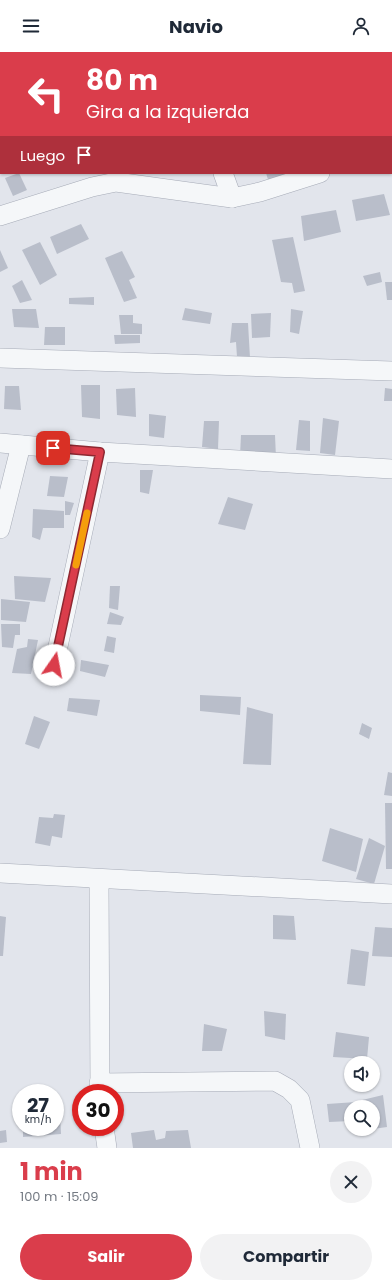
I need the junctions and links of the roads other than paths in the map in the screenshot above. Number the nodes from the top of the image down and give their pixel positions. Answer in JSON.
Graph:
{"nodes":[{"id":1,"x":223,"y":174,"type":"edge"},
{"id":2,"x":317,"y":174,"type":"edge"},
{"id":3,"x":232,"y":198,"type":"junction"},
{"id":4,"x":0,"y":216,"type":"edge"},
{"id":5,"x":0,"y":358,"type":"edge"},
{"id":6,"x":392,"y":371,"type":"edge"},
{"id":7,"x":0,"y":443,"type":"edge"},
{"id":8,"x":21,"y":445,"type":"junction"},
{"id":9,"x":100,"y":452,"type":"junction"},
{"id":10,"x":392,"y":469,"type":"edge"},
{"id":11,"x":0,"y":528,"type":"edge"},
{"id":12,"x":54,"y":665,"type":"dead end"},
{"id":13,"x":0,"y":873,"type":"edge"},
{"id":14,"x":99,"y":878,"type":"junction"},
{"id":15,"x":392,"y":894,"type":"edge"},
{"id":16,"x":99,"y":1084,"type":"edge"},
{"id":17,"x":124,"y":1087,"type":"edge"},
{"id":18,"x":105,"y":1136,"type":"edge"},
{"id":19,"x":107,"y":1148,"type":"edge"},
{"id":20,"x":310,"y":1148,"type":"edge"}],
"edges":[{"from":1,"to":3,"type":"street"},
{"from":2,"to":3,"type":"street"},
{"from":3,"to":4,"type":"street"},
{"from":5,"to":6,"type":"street"},
{"from":7,"to":8,"type":"street"},
{"from":8,"to":9,"type":"street"},
{"from":8,"to":11,"type":"street"},
{"from":9,"to":10,"type":"street"},
{"from":9,"to":12,"type":"street"},
{"from":13,"to":14,"type":"street"},
{"from":14,"to":15,"type":"street"},
{"from":14,"to":16,"type":"street"},
{"from":17,"to":20,"type":"street"},
{"from":18,"to":19,"type":"street"}]}
